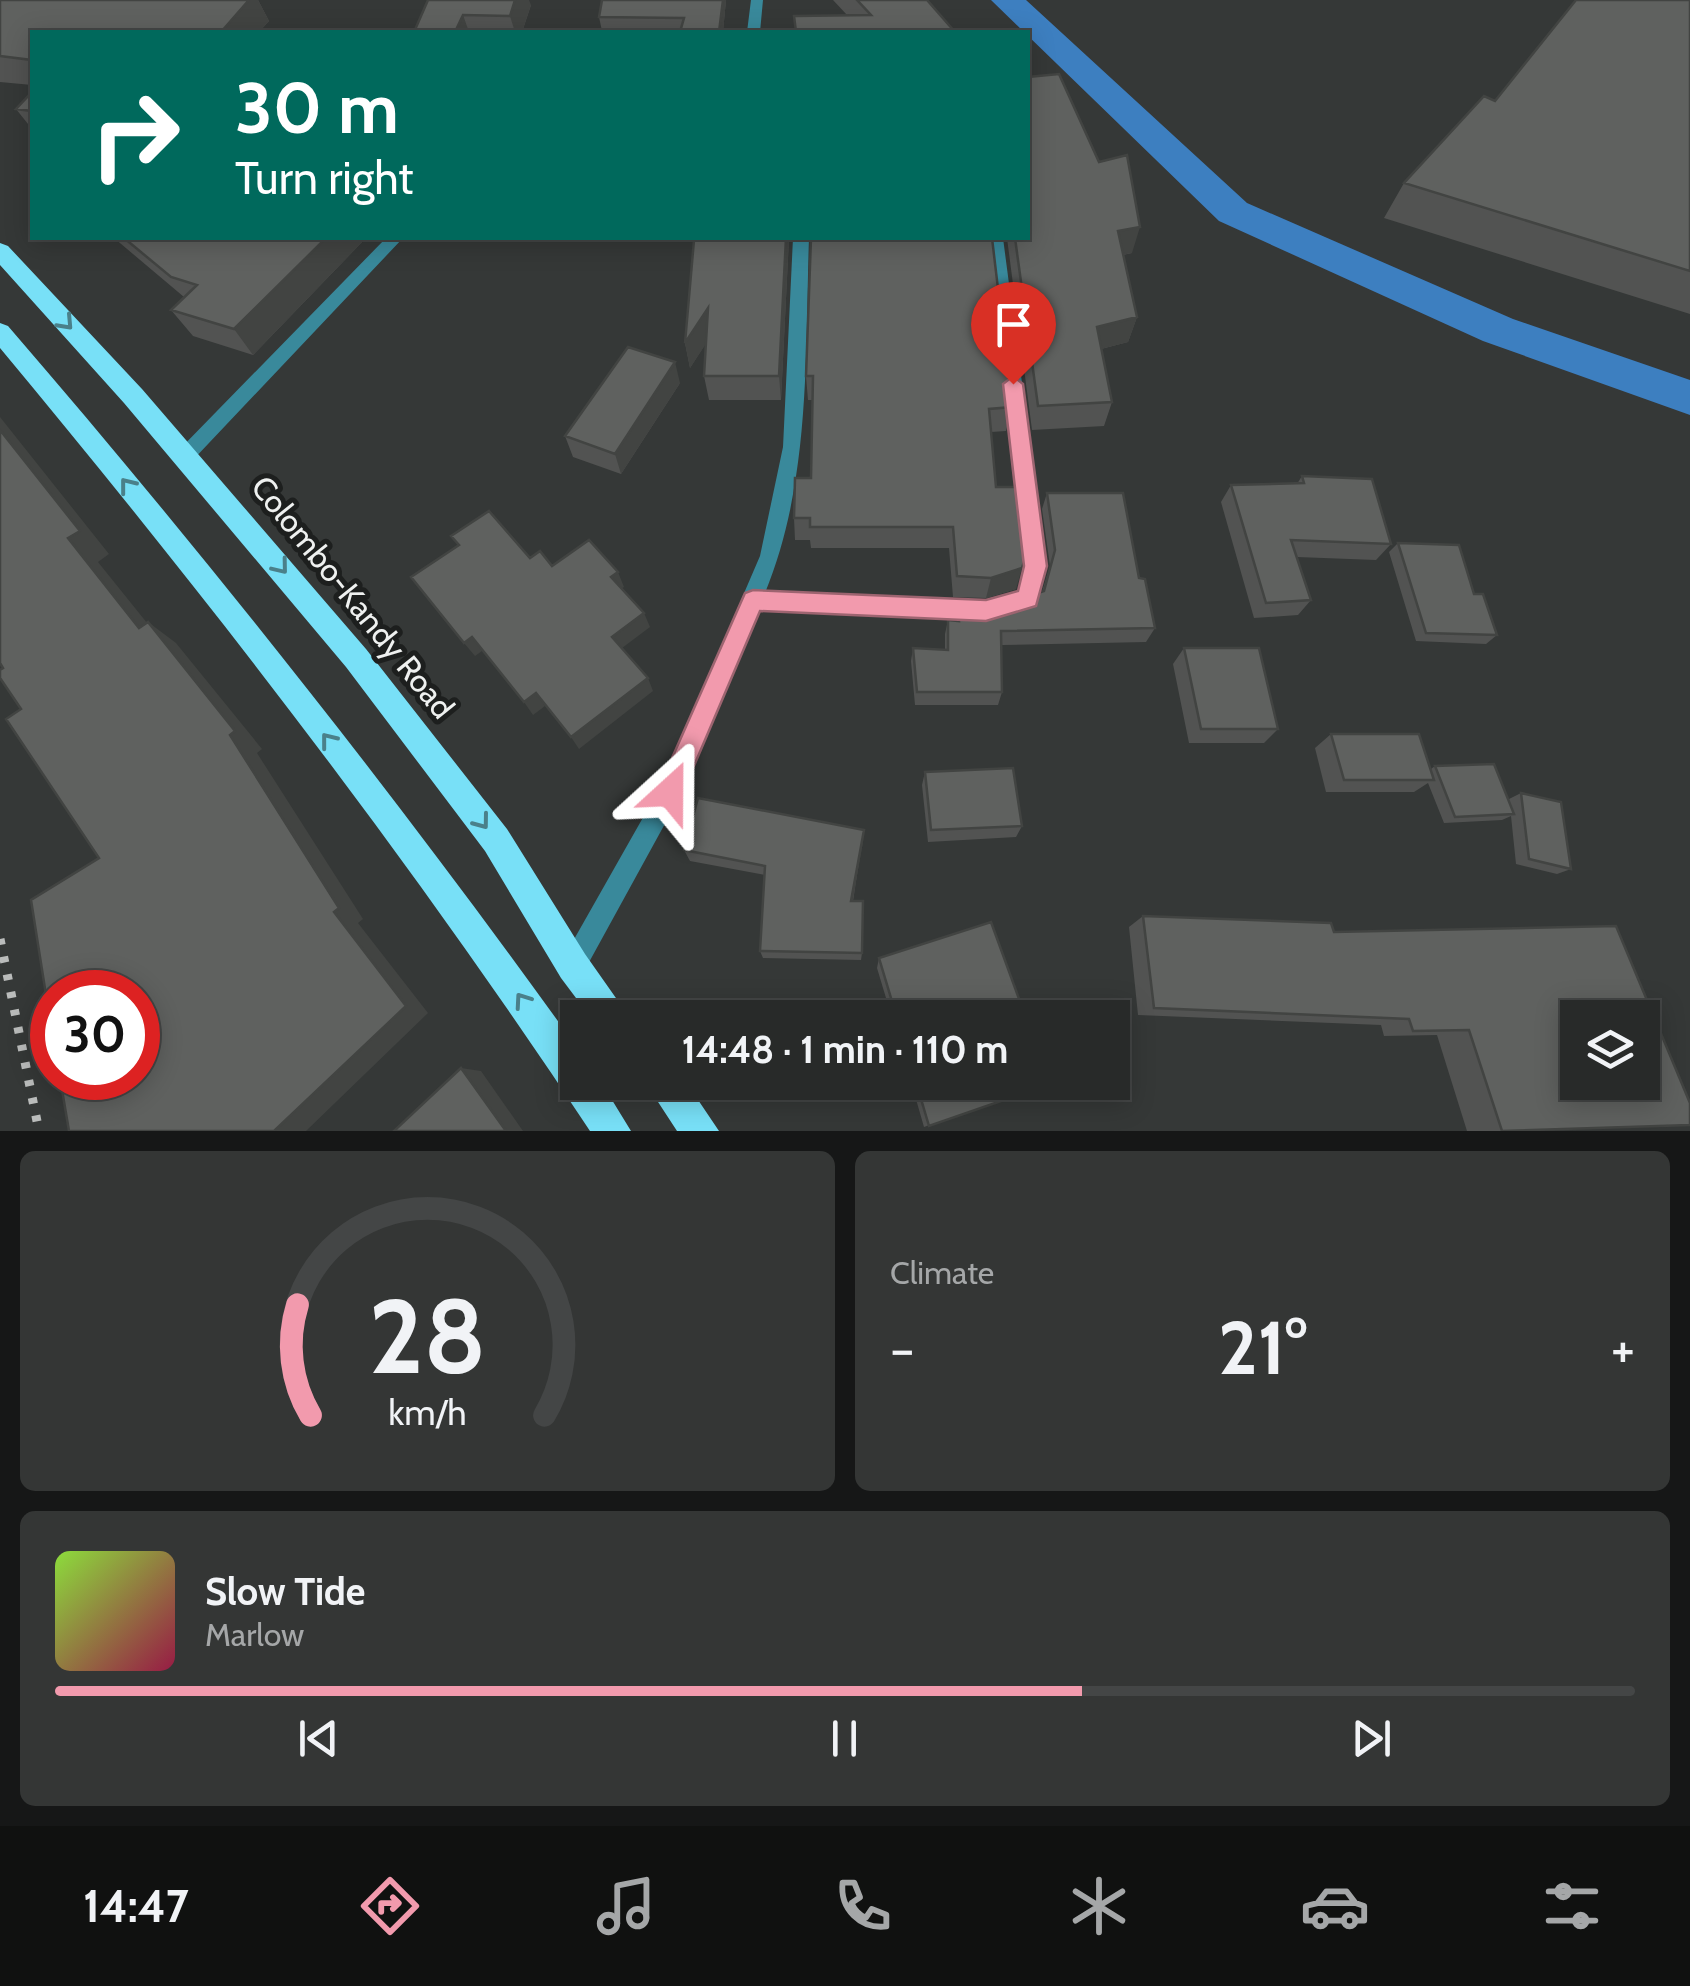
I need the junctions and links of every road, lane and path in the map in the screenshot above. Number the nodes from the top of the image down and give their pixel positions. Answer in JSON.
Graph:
{"nodes":[{"id":1,"x":758,"y":0,"type":"edge"},
{"id":2,"x":754,"y":30,"type":"edge"},
{"id":3,"x":394,"y":240,"type":"edge"},
{"id":4,"x":802,"y":240,"type":"edge"},
{"id":5,"x":995,"y":240,"type":"edge"},
{"id":6,"x":0,"y":251,"type":"edge"},
{"id":7,"x":0,"y":332,"type":"edge"},
{"id":8,"x":184,"y":456,"type":"junction"},
{"id":9,"x":753,"y":600,"type":"junction"},
{"id":10,"x":573,"y":966,"type":"junction"},
{"id":11,"x":599,"y":1000,"type":"edge"},
{"id":12,"x":560,"y":1056,"type":"edge"},
{"id":13,"x":590,"y":1100,"type":"edge"},
{"id":14,"x":677,"y":1100,"type":"edge"},
{"id":15,"x":612,"y":1131,"type":"edge"},
{"id":16,"x":700,"y":1131,"type":"edge"}],
"edges":[{"from":1,"to":2,"type":"street"},
{"from":3,"to":8,"type":"street"},
{"from":4,"to":9,"type":"street"},
{"from":5,"to":9,"type":"street"},
{"from":6,"to":8,"type":"highway","name":"Colombo-Kandy Road","one_way":true},
{"from":12,"to":7,"type":"highway","one_way":true},
{"from":8,"to":10,"type":"highway","name":"Colombo-Kandy Road","one_way":true},
{"from":9,"to":10,"type":"street"},
{"from":10,"to":11,"type":"highway","name":"Colombo-Kandy Road"},
{"from":13,"to":15,"type":"highway"},
{"from":14,"to":16,"type":"highway"}]}
